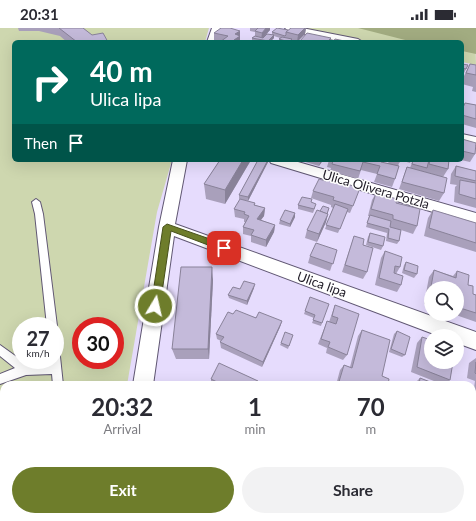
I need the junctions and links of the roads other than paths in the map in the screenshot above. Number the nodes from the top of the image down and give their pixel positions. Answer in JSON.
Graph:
{"nodes":[{"id":1,"x":216,"y":28,"type":"edge"},
{"id":2,"x":289,"y":28,"type":"edge"},
{"id":3,"x":213,"y":40,"type":"edge"},
{"id":4,"x":348,"y":40,"type":"edge"},
{"id":5,"x":464,"y":138,"type":"edge"},
{"id":6,"x":476,"y":141,"type":"edge"},
{"id":7,"x":180,"y":162,"type":"edge"},
{"id":8,"x":283,"y":162,"type":"edge"},
{"id":9,"x":36,"y":202,"type":"dead end"},
{"id":10,"x":476,"y":219,"type":"edge"},
{"id":11,"x":167,"y":227,"type":"junction"},
{"id":12,"x":51,"y":317,"type":"edge"},
{"id":13,"x":476,"y":341,"type":"edge"},
{"id":14,"x":0,"y":350,"type":"edge"},
{"id":15,"x":42,"y":369,"type":"edge"},
{"id":16,"x":57,"y":369,"type":"edge"},
{"id":17,"x":26,"y":370,"type":"junction"},
{"id":18,"x":0,"y":379,"type":"edge"},
{"id":19,"x":58,"y":381,"type":"edge"},
{"id":20,"x":144,"y":381,"type":"edge"}],
"edges":[{"from":1,"to":3,"type":"street"},
{"from":2,"to":4,"type":"street"},
{"from":5,"to":6,"type":"street"},
{"from":7,"to":11,"type":"street"},
{"from":8,"to":10,"type":"street","name":"Ulica Olivera Potzla"},
{"from":9,"to":12,"type":"lane"},
{"from":11,"to":13,"type":"street","name":"Ulica lipa"},
{"from":11,"to":20,"type":"street"},
{"from":14,"to":17,"type":"lane"},
{"from":15,"to":17,"type":"lane"},
{"from":16,"to":19,"type":"lane"},
{"from":17,"to":18,"type":"lane"}]}
